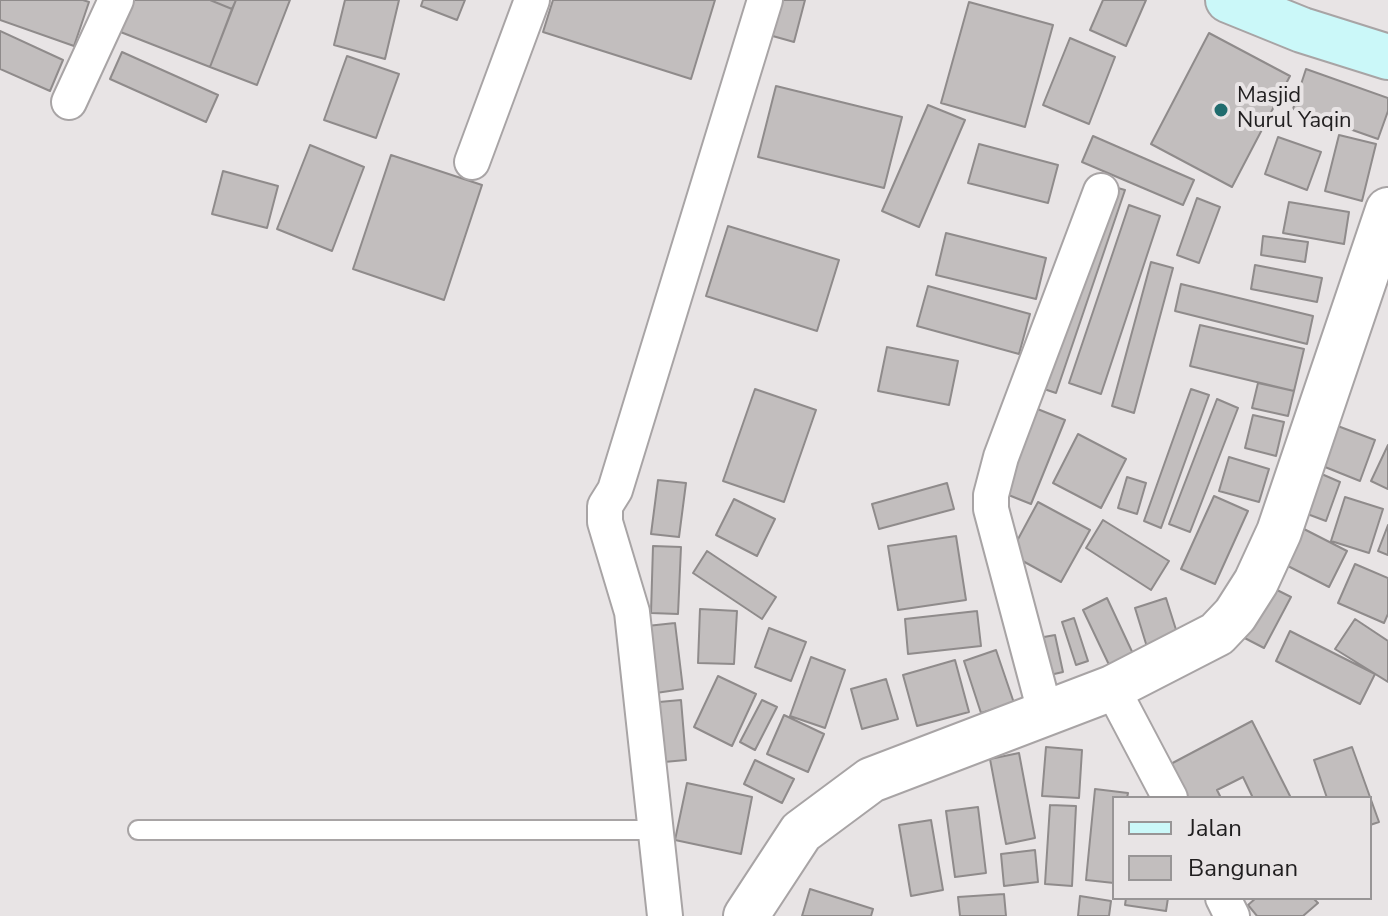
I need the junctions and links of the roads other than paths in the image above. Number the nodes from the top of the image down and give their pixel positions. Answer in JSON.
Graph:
{"nodes":[{"id":1,"x":116,"y":0,"type":"edge"},
{"id":2,"x":532,"y":0,"type":"edge"},
{"id":3,"x":765,"y":0,"type":"edge"},
{"id":4,"x":1228,"y":0,"type":"edge"},
{"id":5,"x":1388,"y":57,"type":"edge"},
{"id":6,"x":69,"y":102,"type":"dead end"},
{"id":7,"x":472,"y":162,"type":"dead end"},
{"id":8,"x":1101,"y":191,"type":"dead end"},
{"id":9,"x":1388,"y":210,"type":"edge"},
{"id":10,"x":1112,"y":688,"type":"junction"},
{"id":11,"x":1045,"y":712,"type":"junction"},
{"id":12,"x":1169,"y":796,"type":"edge"},
{"id":13,"x":138,"y":830,"type":"dead end"},
{"id":14,"x":655,"y":830,"type":"junction"},
{"id":15,"x":665,"y":916,"type":"edge"},
{"id":16,"x":746,"y":916,"type":"edge"}],
"edges":[{"from":1,"to":6,"type":"street"},
{"from":2,"to":7,"type":"street"},
{"from":3,"to":14,"type":"street"},
{"from":4,"to":5,"type":"main road"},
{"from":8,"to":11,"type":"street"},
{"from":9,"to":10,"type":"street"},
{"from":10,"to":11,"type":"street"},
{"from":10,"to":12,"type":"street"},
{"from":11,"to":16,"type":"street"},
{"from":13,"to":14,"type":"lane"},
{"from":14,"to":15,"type":"street"}]}
